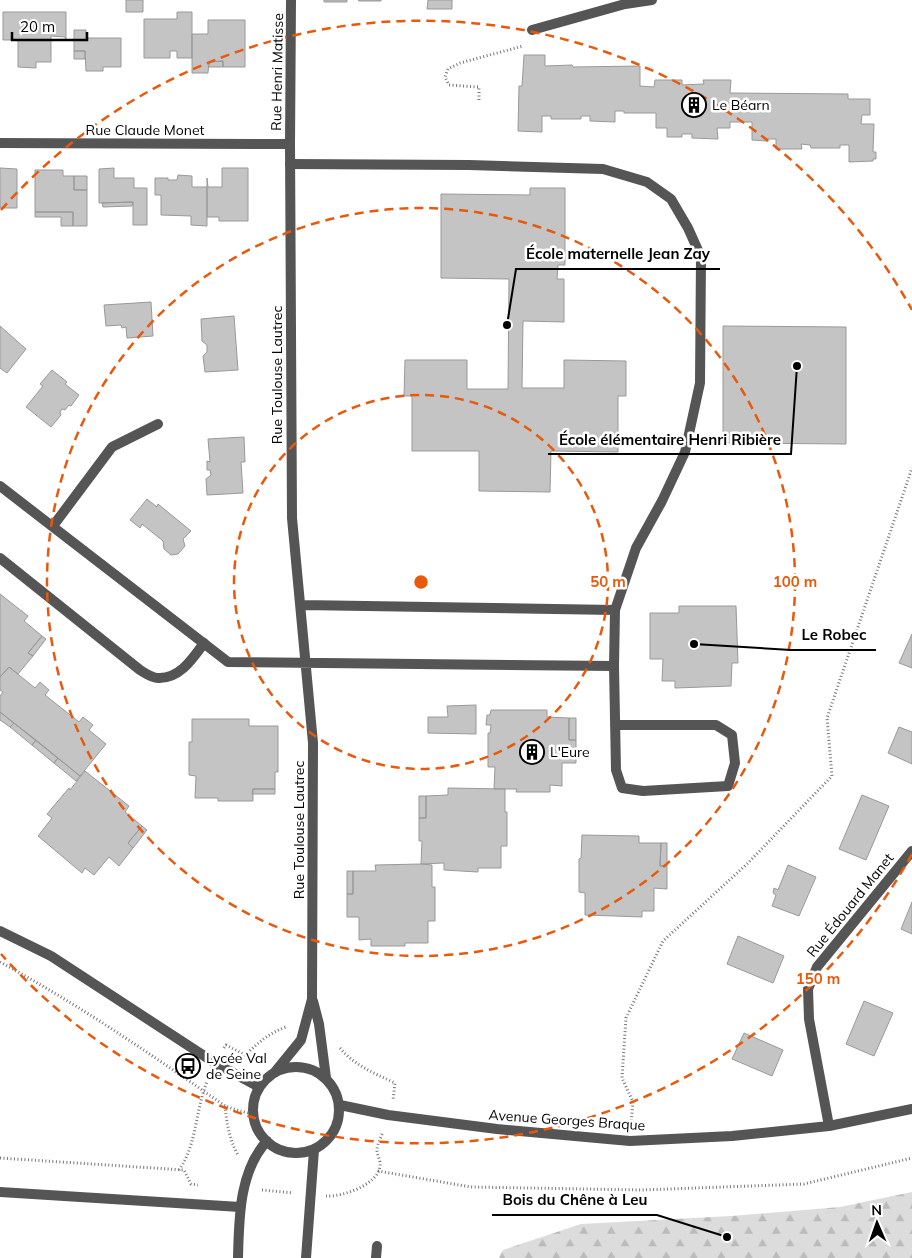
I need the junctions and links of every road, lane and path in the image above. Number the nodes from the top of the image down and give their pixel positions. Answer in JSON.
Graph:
{"nodes":[{"id":1,"x":291,"y":0,"type":"edge"},
{"id":2,"x":652,"y":0,"type":"edge"},
{"id":3,"x":532,"y":30,"type":"joint"},
{"id":4,"x":479,"y":100,"type":"dead end"},
{"id":5,"x":0,"y":143,"type":"edge"},
{"id":6,"x":290,"y":144,"type":"junction"},
{"id":7,"x":290,"y":164,"type":"junction"},
{"id":8,"x":158,"y":424,"type":"dead end"},
{"id":9,"x":912,"y":468,"type":"edge"},
{"id":10,"x":0,"y":486,"type":"edge"},
{"id":11,"x":53,"y":526,"type":"junction"},
{"id":12,"x":0,"y":558,"type":"edge"},
{"id":13,"x":301,"y":605,"type":"junction"},
{"id":14,"x":615,"y":610,"type":"junction"},
{"id":15,"x":204,"y":643,"type":"junction"},
{"id":16,"x":306,"y":662,"type":"junction"},
{"id":17,"x":614,"y":666,"type":"junction"},
{"id":18,"x":615,"y":725,"type":"junction"},
{"id":19,"x":912,"y":851,"type":"edge"},
{"id":20,"x":0,"y":931,"type":"edge"},
{"id":21,"x":0,"y":962,"type":"edge"},
{"id":22,"x":312,"y":999,"type":"junction"},
{"id":23,"x":306,"y":1025,"type":"junction"},
{"id":24,"x":337,"y":1044,"type":"dead end"},
{"id":25,"x":215,"y":1063,"type":"junction"},
{"id":26,"x":275,"y":1072,"type":"junction"},
{"id":27,"x":326,"y":1078,"type":"junction"},
{"id":28,"x":259,"y":1087,"type":"junction"},
{"id":29,"x":203,"y":1090,"type":"junction"},
{"id":30,"x":340,"y":1105,"type":"junction"},
{"id":31,"x":225,"y":1106,"type":"junction"},
{"id":32,"x":912,"y":1109,"type":"edge"},
{"id":33,"x":253,"y":1114,"type":"junction"},
{"id":34,"x":388,"y":1114,"type":"junction"},
{"id":35,"x":829,"y":1126,"type":"junction"},
{"id":36,"x":267,"y":1141,"type":"junction"},
{"id":37,"x":630,"y":1141,"type":"junction"},
{"id":38,"x":314,"y":1150,"type":"junction"},
{"id":39,"x":0,"y":1158,"type":"edge"},
{"id":40,"x":239,"y":1158,"type":"dead end"},
{"id":41,"x":912,"y":1158,"type":"edge"},
{"id":42,"x":179,"y":1170,"type":"junction"},
{"id":43,"x":378,"y":1171,"type":"junction"},
{"id":44,"x":199,"y":1185,"type":"dead end"},
{"id":45,"x":244,"y":1189,"type":"junction"},
{"id":46,"x":0,"y":1192,"type":"edge"},
{"id":47,"x":311,"y":1195,"type":"junction"},
{"id":48,"x":240,"y":1207,"type":"junction"},
{"id":49,"x":377,"y":1246,"type":"dead end"},
{"id":50,"x":238,"y":1258,"type":"edge"},
{"id":51,"x":306,"y":1258,"type":"edge"},
{"id":52,"x":376,"y":1258,"type":"edge"}],
"edges":[{"from":1,"to":6,"type":"street","name":"Rue Henri Matisse"},
{"from":2,"to":3,"type":"street"},
{"from":3,"to":4,"type":"path"},
{"from":5,"to":6,"type":"street","name":"Rue Claude Monet"},
{"from":6,"to":7,"type":"street","name":"Rue Toulouse Lautrec"},
{"from":7,"to":13,"type":"street","name":"Rue Toulouse Lautrec"},
{"from":7,"to":14,"type":"street"},
{"from":8,"to":11,"type":"street"},
{"from":9,"to":37,"type":"path"},
{"from":10,"to":11,"type":"street"},
{"from":11,"to":15,"type":"street"},
{"from":12,"to":15,"type":"street"},
{"from":13,"to":14,"type":"street"},
{"from":13,"to":16,"type":"street","name":"Rue Toulouse Lautrec"},
{"from":14,"to":17,"type":"street"},
{"from":15,"to":16,"type":"street"},
{"from":16,"to":17,"type":"street"},
{"from":16,"to":22,"type":"street","name":"Rue Toulouse Lautrec"},
{"from":17,"to":18,"type":"street"},
{"from":18,"to":18,"type":"street"},
{"from":19,"to":35,"type":"street","name":"Rue Édouard Manet"},
{"from":20,"to":25,"type":"street"},
{"from":21,"to":29,"type":"path"},
{"from":22,"to":23,"type":"street","name":"Rue Toulouse Lautrec"},
{"from":22,"to":27,"type":"street","name":"Rue Toulouse Lautrec"},
{"from":23,"to":25,"type":"path"},
{"from":23,"to":26,"type":"street","name":"Rue Toulouse Lautrec"},
{"from":24,"to":34,"type":"path"},
{"from":25,"to":28,"type":"street"},
{"from":25,"to":29,"type":"path"},
{"from":26,"to":27,"type":"street"},
{"from":26,"to":28,"type":"street"},
{"from":27,"to":30,"type":"street"},
{"from":28,"to":33,"type":"street"},
{"from":29,"to":31,"type":"path"},
{"from":29,"to":42,"type":"path"},
{"from":30,"to":34,"type":"street","name":"Avenue Georges Braque"},
{"from":30,"to":38,"type":"street"},
{"from":31,"to":33,"type":"path"},
{"from":31,"to":40,"type":"path"},
{"from":32,"to":35,"type":"street","name":"Avenue Georges Braque"},
{"from":33,"to":36,"type":"street"},
{"from":34,"to":37,"type":"street","name":"Avenue Georges Braque"},
{"from":34,"to":43,"type":"path"},
{"from":35,"to":37,"type":"street","name":"Avenue Georges Braque"},
{"from":36,"to":38,"type":"street"},
{"from":36,"to":45,"type":"street"},
{"from":38,"to":47,"type":"street"},
{"from":39,"to":42,"type":"path"},
{"from":41,"to":43,"type":"path"},
{"from":42,"to":44,"type":"path"},
{"from":43,"to":47,"type":"path"},
{"from":45,"to":47,"type":"path"},
{"from":45,"to":48,"type":"street"},
{"from":46,"to":48,"type":"street"},
{"from":47,"to":51,"type":"street"},
{"from":48,"to":50,"type":"street"},
{"from":49,"to":52,"type":"street"}]}
